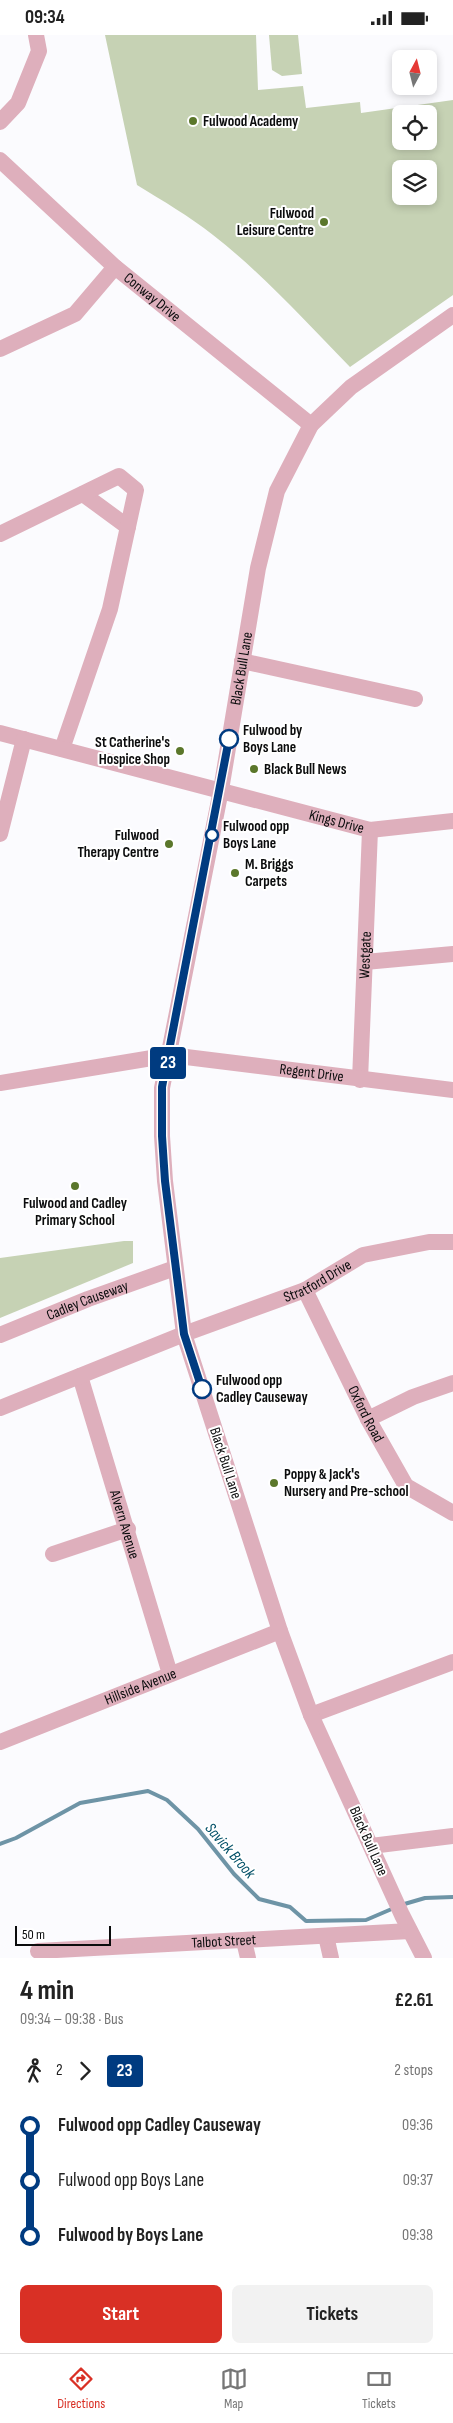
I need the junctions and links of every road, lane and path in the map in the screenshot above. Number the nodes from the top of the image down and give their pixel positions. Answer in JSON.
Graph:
{"nodes":[{"id":1,"x":36,"y":35,"type":"edge"},
{"id":2,"x":0,"y":122,"type":"edge"},
{"id":3,"x":0,"y":160,"type":"edge"},
{"id":4,"x":115,"y":267,"type":"junction"},
{"id":5,"x":453,"y":315,"type":"edge"},
{"id":6,"x":0,"y":349,"type":"edge"},
{"id":7,"x":311,"y":425,"type":"junction"},
{"id":8,"x":83,"y":493,"type":"junction"},
{"id":9,"x":128,"y":527,"type":"junction"},
{"id":10,"x":0,"y":534,"type":"edge"},
{"id":11,"x":242,"y":661,"type":"junction"},
{"id":12,"x":415,"y":699,"type":"dead end"},
{"id":13,"x":0,"y":733,"type":"edge"},
{"id":14,"x":24,"y":739,"type":"junction"},
{"id":15,"x":62,"y":749,"type":"junction"},
{"id":16,"x":221,"y":790,"type":"junction"},
{"id":17,"x":453,"y":821,"type":"edge"},
{"id":18,"x":370,"y":830,"type":"junction"},
{"id":19,"x":0,"y":833,"type":"edge"},
{"id":20,"x":453,"y":954,"type":"edge"},
{"id":21,"x":365,"y":962,"type":"junction"},
{"id":22,"x":170,"y":1055,"type":"junction"},
{"id":23,"x":360,"y":1080,"type":"junction"},
{"id":24,"x":0,"y":1083,"type":"edge"},
{"id":25,"x":453,"y":1090,"type":"edge"},
{"id":26,"x":453,"y":1242,"type":"edge"},
{"id":27,"x":175,"y":1268,"type":"junction"},
{"id":28,"x":306,"y":1289,"type":"junction"},
{"id":29,"x":184,"y":1334,"type":"junction"},
{"id":30,"x":0,"y":1335,"type":"edge"},
{"id":31,"x":80,"y":1376,"type":"junction"},
{"id":32,"x":453,"y":1383,"type":"edge"},
{"id":33,"x":0,"y":1408,"type":"edge"},
{"id":34,"x":368,"y":1419,"type":"junction"},
{"id":35,"x":453,"y":1513,"type":"edge"},
{"id":36,"x":128,"y":1529,"type":"junction"},
{"id":37,"x":53,"y":1554,"type":"dead end"},
{"id":38,"x":280,"y":1631,"type":"junction"},
{"id":39,"x":453,"y":1662,"type":"edge"},
{"id":40,"x":170,"y":1674,"type":"junction"},
{"id":41,"x":311,"y":1715,"type":"junction"},
{"id":42,"x":0,"y":1741,"type":"edge"},
{"id":43,"x":453,"y":1836,"type":"edge"},
{"id":44,"x":371,"y":1845,"type":"junction"},
{"id":45,"x":410,"y":1931,"type":"junction"},
{"id":46,"x":326,"y":1936,"type":"junction"},
{"id":47,"x":244,"y":1941,"type":"junction"},
{"id":48,"x":38,"y":1951,"type":"dead end"},
{"id":49,"x":171,"y":1951,"type":"edge"},
{"id":50,"x":75,"y":1954,"type":"edge"},
{"id":51,"x":248,"y":1958,"type":"edge"},
{"id":52,"x":332,"y":1958,"type":"edge"},
{"id":53,"x":424,"y":1958,"type":"edge"}],
"edges":[{"from":1,"to":2,"type":"street"},
{"from":3,"to":4,"type":"street","name":"Conway Drive"},
{"from":4,"to":6,"type":"street"},
{"from":4,"to":7,"type":"street","name":"Conway Drive"},
{"from":5,"to":7,"type":"street","name":"Black Bull Lane"},
{"from":7,"to":11,"type":"street","name":"Black Bull Lane"},
{"from":8,"to":9,"type":"street"},
{"from":8,"to":9,"type":"street"},
{"from":8,"to":10,"type":"street"},
{"from":9,"to":15,"type":"street"},
{"from":11,"to":12,"type":"street"},
{"from":11,"to":16,"type":"street","name":"Black Bull Lane"},
{"from":13,"to":14,"type":"street","name":"Kings Drive"},
{"from":14,"to":15,"type":"street","name":"Kings Drive"},
{"from":14,"to":19,"type":"street"},
{"from":15,"to":16,"type":"street","name":"Kings Drive"},
{"from":16,"to":18,"type":"street","name":"Kings Drive"},
{"from":16,"to":22,"type":"street","name":"Black Bull Lane"},
{"from":17,"to":18,"type":"street","name":"Kings Drive"},
{"from":18,"to":21,"type":"street","name":"Westgate"},
{"from":20,"to":21,"type":"street"},
{"from":21,"to":23,"type":"street","name":"Westgate"},
{"from":22,"to":23,"type":"street","name":"Regent Drive"},
{"from":22,"to":24,"type":"street","name":"Regent Drive"},
{"from":22,"to":27,"type":"street","name":"Black Bull Lane"},
{"from":23,"to":25,"type":"street","name":"Regent Drive"},
{"from":26,"to":28,"type":"street","name":"Stratford Drive"},
{"from":27,"to":29,"type":"street","name":"Black Bull Lane"},
{"from":27,"to":30,"type":"street","name":"Cadley Causeway"},
{"from":28,"to":29,"type":"street","name":"Stratford Drive"},
{"from":28,"to":34,"type":"street","name":"Oxford Road"},
{"from":29,"to":31,"type":"street","name":"Stratford Drive"},
{"from":29,"to":38,"type":"street","name":"Black Bull Lane"},
{"from":31,"to":33,"type":"street","name":"Stratford Drive"},
{"from":31,"to":36,"type":"street","name":"Alvern Avenue"},
{"from":32,"to":34,"type":"street"},
{"from":34,"to":35,"type":"street","name":"Oxford Road"},
{"from":36,"to":37,"type":"street"},
{"from":36,"to":40,"type":"street","name":"Alvern Avenue"},
{"from":38,"to":40,"type":"street","name":"Hillside Avenue"},
{"from":38,"to":41,"type":"street","name":"Black Bull Lane"},
{"from":39,"to":41,"type":"street"},
{"from":40,"to":42,"type":"street","name":"Hillside Avenue"},
{"from":41,"to":44,"type":"street","name":"Black Bull Lane"},
{"from":43,"to":44,"type":"street"},
{"from":44,"to":45,"type":"street","name":"Black Bull Lane"},
{"from":45,"to":46,"type":"street","name":"Talbot Street"},
{"from":45,"to":53,"type":"street"},
{"from":46,"to":47,"type":"street","name":"Talbot Street"},
{"from":46,"to":52,"type":"street"},
{"from":47,"to":49,"type":"street","name":"Talbot Street"},
{"from":47,"to":51,"type":"street"},
{"from":48,"to":50,"type":"street","name":"Talbot Street"},
{"from":49,"to":50,"type":"street","name":"Talbot Street"}]}
